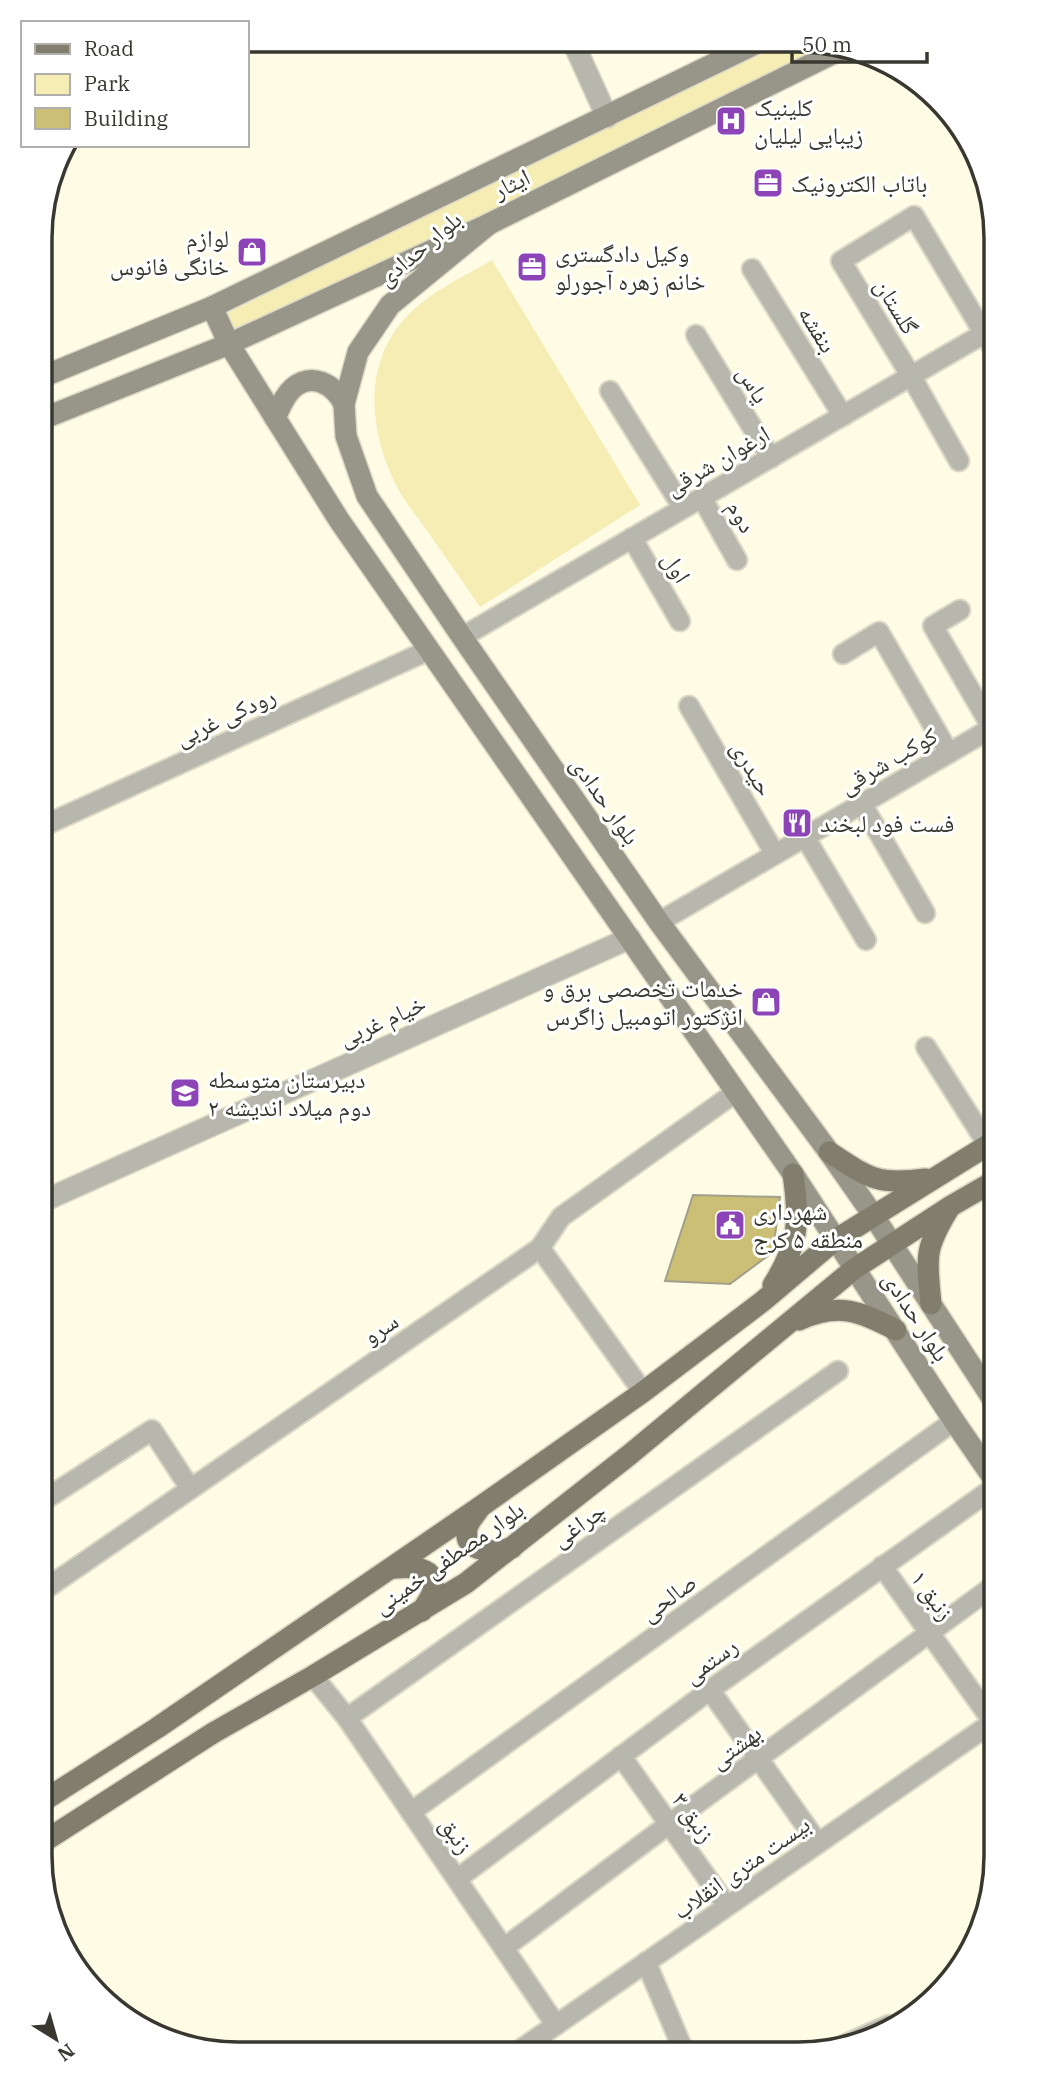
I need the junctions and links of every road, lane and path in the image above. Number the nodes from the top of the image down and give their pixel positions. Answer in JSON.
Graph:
{"nodes":[{"id":1,"x":578,"y":53,"type":"edge"},
{"id":2,"x":739,"y":53,"type":"edge"},
{"id":3,"x":829,"y":55,"type":"edge"},
{"id":4,"x":607,"y":117,"type":"junction"},
{"id":5,"x":489,"y":224,"type":"junction"},
{"id":6,"x":752,"y":269,"type":"dead end"},
{"id":7,"x":212,"y":307,"type":"junction"},
{"id":8,"x":984,"y":321,"type":"edge"},
{"id":9,"x":984,"y":333,"type":"edge"},
{"id":10,"x":696,"y":335,"type":"dead end"},
{"id":11,"x":229,"y":344,"type":"junction"},
{"id":12,"x":53,"y":372,"type":"edge"},
{"id":13,"x":911,"y":376,"type":"junction"},
{"id":14,"x":610,"y":391,"type":"dead end"},
{"id":15,"x":344,"y":404,"type":"junction"},
{"id":16,"x":53,"y":415,"type":"edge"},
{"id":17,"x":843,"y":416,"type":"junction"},
{"id":18,"x":275,"y":418,"type":"junction"},
{"id":19,"x":771,"y":458,"type":"junction"},
{"id":20,"x":958,"y":461,"type":"dead end"},
{"id":21,"x":702,"y":498,"type":"junction"},
{"id":22,"x":683,"y":508,"type":"junction"},
{"id":23,"x":632,"y":538,"type":"junction"},
{"id":24,"x":737,"y":560,"type":"dead end"},
{"id":25,"x":960,"y":610,"type":"dead end"},
{"id":26,"x":680,"y":621,"type":"dead end"},
{"id":27,"x":461,"y":637,"type":"junction"},
{"id":28,"x":429,"y":650,"type":"junction"},
{"id":29,"x":842,"y":654,"type":"dead end"},
{"id":30,"x":689,"y":706,"type":"dead end"},
{"id":31,"x":984,"y":708,"type":"edge"},
{"id":32,"x":984,"y":732,"type":"edge"},
{"id":33,"x":949,"y":753,"type":"junction"},
{"id":34,"x":862,"y":804,"type":"junction"},
{"id":35,"x":53,"y":822,"type":"edge"},
{"id":36,"x":805,"y":837,"type":"junction"},
{"id":37,"x":775,"y":854,"type":"junction"},
{"id":38,"x":925,"y":913,"type":"dead end"},
{"id":39,"x":659,"y":922,"type":"junction"},
{"id":40,"x":629,"y":938,"type":"junction"},
{"id":41,"x":866,"y":940,"type":"dead end"},
{"id":42,"x":926,"y":1047,"type":"dead end"},
{"id":43,"x":736,"y":1092,"type":"junction"},
{"id":44,"x":984,"y":1130,"type":"edge"},
{"id":45,"x":984,"y":1147,"type":"edge"},
{"id":46,"x":829,"y":1152,"type":"junction"},
{"id":47,"x":793,"y":1174,"type":"junction"},
{"id":48,"x":932,"y":1178,"type":"junction"},
{"id":49,"x":984,"y":1187,"type":"edge"},
{"id":50,"x":53,"y":1197,"type":"edge"},
{"id":51,"x":951,"y":1206,"type":"junction"},
{"id":52,"x":873,"y":1215,"type":"junction"},
{"id":53,"x":835,"y":1240,"type":"junction"},
{"id":54,"x":892,"y":1244,"type":"junction"},
{"id":55,"x":540,"y":1248,"type":"junction"},
{"id":56,"x":854,"y":1269,"type":"junction"},
{"id":57,"x":763,"y":1301,"type":"junction"},
{"id":58,"x":931,"y":1304,"type":"junction"},
{"id":59,"x":781,"y":1328,"type":"junction"},
{"id":60,"x":896,"y":1330,"type":"junction"},
{"id":61,"x":838,"y":1371,"type":"dead end"},
{"id":62,"x":984,"y":1386,"type":"edge"},
{"id":63,"x":643,"y":1392,"type":"junction"},
{"id":64,"x":954,"y":1421,"type":"junction"},
{"id":65,"x":984,"y":1466,"type":"edge"},
{"id":66,"x":190,"y":1488,"type":"junction"},
{"id":67,"x":984,"y":1493,"type":"edge"},
{"id":68,"x":53,"y":1494,"type":"edge"},
{"id":69,"x":481,"y":1507,"type":"junction"},
{"id":70,"x":512,"y":1548,"type":"junction"},
{"id":71,"x":882,"y":1566,"type":"junction"},
{"id":72,"x":394,"y":1568,"type":"junction"},
{"id":73,"x":53,"y":1584,"type":"edge"},
{"id":74,"x":984,"y":1593,"type":"edge"},
{"id":75,"x":422,"y":1611,"type":"junction"},
{"id":76,"x":931,"y":1633,"type":"junction"},
{"id":77,"x":313,"y":1676,"type":"junction"},
{"id":78,"x":710,"y":1690,"type":"junction"},
{"id":79,"x":984,"y":1706,"type":"edge"},
{"id":80,"x":347,"y":1718,"type":"junction"},
{"id":81,"x":984,"y":1729,"type":"edge"},
{"id":82,"x":621,"y":1756,"type":"junction"},
{"id":83,"x":759,"y":1759,"type":"junction"},
{"id":84,"x":53,"y":1795,"type":"edge"},
{"id":85,"x":411,"y":1812,"type":"junction"},
{"id":86,"x":669,"y":1824,"type":"junction"},
{"id":87,"x":53,"y":1836,"type":"edge"},
{"id":88,"x":818,"y":1843,"type":"junction"},
{"id":89,"x":457,"y":1879,"type":"junction"},
{"id":90,"x":727,"y":1906,"type":"junction"},
{"id":91,"x":504,"y":1948,"type":"junction"},
{"id":92,"x":646,"y":1962,"type":"junction"},
{"id":93,"x":556,"y":2025,"type":"junction"},
{"id":94,"x":531,"y":2042,"type":"edge"},
{"id":95,"x":680,"y":2042,"type":"edge"}],
"edges":[{"from":1,"to":4,"type":"street"},
{"from":2,"to":4,"type":"main road","name":"ایثار"},
{"from":3,"to":5,"type":"main road","name":"ایثار"},
{"from":4,"to":7,"type":"main road","name":"ایثار"},
{"from":5,"to":11,"type":"main road","name":"ایثار"},
{"from":5,"to":15,"type":"main road","name":"بلوار حدادی"},
{"from":6,"to":17,"type":"street","name":"بنفشه"},
{"from":7,"to":11,"type":"main road","name":"بلوار حدادی"},
{"from":7,"to":12,"type":"main road","name":"ایثار"},
{"from":8,"to":13,"type":"street","name":"گلستان"},
{"from":9,"to":13,"type":"street","name":"ارغوان شرقی"},
{"from":10,"to":19,"type":"street","name":"یاس"},
{"from":11,"to":16,"type":"main road","name":"ایثار"},
{"from":11,"to":18,"type":"main road","name":"بلوار حدادی"},
{"from":13,"to":17,"type":"street","name":"ارغوان شرقی"},
{"from":13,"to":20,"type":"street","name":"گلستان"},
{"from":14,"to":22,"type":"street"},
{"from":15,"to":18,"type":"main road"},
{"from":15,"to":27,"type":"main road","name":"بلوار حدادی"},
{"from":17,"to":19,"type":"street","name":"ارغوان شرقی"},
{"from":18,"to":28,"type":"main road","name":"بلوار حدادی"},
{"from":19,"to":21,"type":"street","name":"ارغوان شرقی"},
{"from":21,"to":22,"type":"street","name":"ارغوان شرقی"},
{"from":21,"to":24,"type":"street","name":"دوم"},
{"from":22,"to":23,"type":"street","name":"ارغوان شرقی"},
{"from":23,"to":26,"type":"street","name":"اول"},
{"from":23,"to":27,"type":"street","name":"ارغوان شرقی"},
{"from":25,"to":31,"type":"street"},
{"from":27,"to":39,"type":"main road","name":"بلوار حدادی"},
{"from":28,"to":35,"type":"street","name":"رودکی غربی"},
{"from":28,"to":40,"type":"main road","name":"بلوار حدادی"},
{"from":29,"to":33,"type":"street"},
{"from":30,"to":37,"type":"street","name":"حیدری"},
{"from":32,"to":33,"type":"street","name":"کوکب شرقی"},
{"from":33,"to":34,"type":"street","name":"کوکب شرقی"},
{"from":34,"to":36,"type":"street","name":"کوکب شرقی"},
{"from":34,"to":38,"type":"street"},
{"from":36,"to":37,"type":"street","name":"کوکب شرقی"},
{"from":36,"to":41,"type":"street"},
{"from":37,"to":39,"type":"street","name":"کوکب شرقی"},
{"from":39,"to":46,"type":"main road","name":"بلوار حدادی"},
{"from":40,"to":43,"type":"main road","name":"بلوار حدادی"},
{"from":40,"to":50,"type":"street","name":"خیام غربی"},
{"from":42,"to":44,"type":"street"},
{"from":43,"to":47,"type":"main road","name":"بلوار حدادی"},
{"from":43,"to":55,"type":"street","name":"سرو"},
{"from":45,"to":48,"type":"main road","name":"بلوار مصطفی خمینی"},
{"from":46,"to":48,"type":"main road"},
{"from":46,"to":52,"type":"main road","name":"بلوار حدادی"},
{"from":47,"to":53,"type":"main road","name":"بلوار حدادی"},
{"from":47,"to":57,"type":"main road"},
{"from":48,"to":52,"type":"main road","name":"بلوار مصطفی خمینی"},
{"from":49,"to":51,"type":"main road","name":"بلوار مصطفی خمینی"},
{"from":51,"to":54,"type":"main road","name":"بلوار مصطفی خمینی"},
{"from":51,"to":58,"type":"main road"},
{"from":52,"to":53,"type":"main road","name":"بلوار مصطفی خمینی"},
{"from":52,"to":54,"type":"main road","name":"بلوار حدادی"},
{"from":53,"to":56,"type":"main road","name":"بلوار حدادی"},
{"from":53,"to":57,"type":"main road","name":"بلوار مصطفی خمینی"},
{"from":54,"to":56,"type":"main road","name":"بلوار مصطفی خمینی"},
{"from":54,"to":58,"type":"main road","name":"بلوار حدادی"},
{"from":55,"to":63,"type":"street"},
{"from":55,"to":66,"type":"street","name":"سرو"},
{"from":56,"to":59,"type":"main road","name":"بلوار مصطفی خمینی"},
{"from":56,"to":60,"type":"main road","name":"بلوار حدادی"},
{"from":57,"to":63,"type":"main road","name":"بلوار مصطفی خمینی"},
{"from":58,"to":62,"type":"main road","name":"بلوار حدادی"},
{"from":59,"to":60,"type":"main road"},
{"from":59,"to":70,"type":"main road","name":"بلوار مصطفی خمینی"},
{"from":60,"to":64,"type":"main road","name":"بلوار حدادی"},
{"from":61,"to":80,"type":"street","name":"چراغی"},
{"from":63,"to":69,"type":"main road","name":"بلوار مصطفی خمینی"},
{"from":64,"to":65,"type":"main road","name":"بلوار حدادی"},
{"from":64,"to":85,"type":"street","name":"صالحی"},
{"from":66,"to":68,"type":"street"},
{"from":66,"to":73,"type":"street","name":"سرو"},
{"from":67,"to":71,"type":"street","name":"رستمی"},
{"from":69,"to":70,"type":"main road"},
{"from":69,"to":72,"type":"main road","name":"بلوار مصطفی خمینی"},
{"from":70,"to":75,"type":"main road","name":"بلوار مصطفی خمینی"},
{"from":71,"to":76,"type":"street","name":"زنبق ۱"},
{"from":71,"to":78,"type":"street","name":"رستمی"},
{"from":72,"to":75,"type":"main road"},
{"from":72,"to":84,"type":"main road","name":"بلوار مصطفی خمینی"},
{"from":74,"to":76,"type":"street","name":"بهشتی"},
{"from":75,"to":77,"type":"main road","name":"بلوار مصطفی خمینی"},
{"from":76,"to":79,"type":"street","name":"زنبق ۱"},
{"from":76,"to":83,"type":"street","name":"بهشتی"},
{"from":77,"to":80,"type":"street","name":"زنبق"},
{"from":77,"to":87,"type":"main road","name":"بلوار مصطفی خمینی"},
{"from":78,"to":82,"type":"street","name":"رستمی"},
{"from":78,"to":83,"type":"street"},
{"from":80,"to":85,"type":"street","name":"زنبق"},
{"from":81,"to":88,"type":"street","name":"بیست متری انقلاب"},
{"from":82,"to":86,"type":"street","name":"زنبق ۳"},
{"from":82,"to":89,"type":"street","name":"رستمی"},
{"from":83,"to":86,"type":"street","name":"بهشتی"},
{"from":83,"to":88,"type":"street"},
{"from":85,"to":89,"type":"street","name":"زنبق"},
{"from":86,"to":90,"type":"street","name":"زنبق ۳"},
{"from":86,"to":91,"type":"street","name":"بهشتی"},
{"from":88,"to":90,"type":"street","name":"بیست متری انقلاب"},
{"from":89,"to":91,"type":"street","name":"زنبق"},
{"from":90,"to":92,"type":"street","name":"بیست متری انقلاب"},
{"from":91,"to":93,"type":"street","name":"زنبق"},
{"from":92,"to":93,"type":"street","name":"بیست متری انقلاب"},
{"from":92,"to":95,"type":"street"},
{"from":93,"to":94,"type":"street","name":"بیست متری انقلاب"}]}
